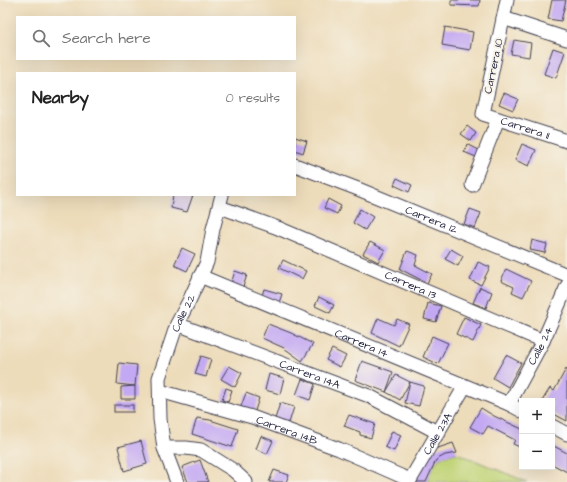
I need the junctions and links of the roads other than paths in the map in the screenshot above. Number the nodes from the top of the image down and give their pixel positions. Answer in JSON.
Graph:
{"nodes":[{"id":1,"x":507,"y":0,"type":"edge"},
{"id":2,"x":504,"y":18,"type":"junction"},
{"id":3,"x":567,"y":39,"type":"edge"},
{"id":4,"x":483,"y":114,"type":"joint"},
{"id":5,"x":498,"y":119,"type":"junction"},
{"id":6,"x":567,"y":142,"type":"edge"},
{"id":7,"x":296,"y":165,"type":"edge"},
{"id":8,"x":472,"y":185,"type":"dead end"},
{"id":9,"x":221,"y":201,"type":"edge"},
{"id":10,"x":278,"y":228,"type":"joint"},
{"id":11,"x":567,"y":275,"type":"edge"},
{"id":12,"x":200,"y":276,"type":"junction"},
{"id":13,"x":567,"y":286,"type":"edge"},
{"id":14,"x":177,"y":324,"type":"junction"},
{"id":15,"x":543,"y":341,"type":"junction"},
{"id":16,"x":465,"y":386,"type":"junction"},
{"id":17,"x":160,"y":391,"type":"junction"},
{"id":18,"x":509,"y":404,"type":"junction"},
{"id":19,"x":519,"y":409,"type":"edge"},
{"id":20,"x":555,"y":428,"type":"edge"},
{"id":21,"x":439,"y":433,"type":"junction"},
{"id":22,"x":567,"y":434,"type":"edge"},
{"id":23,"x":164,"y":448,"type":"junction"},
{"id":24,"x":410,"y":481,"type":"edge"},
{"id":25,"x":176,"y":482,"type":"edge"},
{"id":26,"x":246,"y":482,"type":"edge"}],
"edges":[{"from":1,"to":2,"type":"street","name":"Carrera 10"},
{"from":2,"to":3,"type":"street"},
{"from":2,"to":4,"type":"street","name":"Carrera 10"},
{"from":4,"to":5,"type":"street","name":"Carrera 11"},
{"from":5,"to":6,"type":"street","name":"Carrera 11"},
{"from":5,"to":8,"type":"street"},
{"from":7,"to":11,"type":"street","name":"Carrera 12"},
{"from":9,"to":10,"type":"street","name":"Calle 22"},
{"from":9,"to":12,"type":"street","name":"Calle 22"},
{"from":10,"to":15,"type":"street","name":"Carrera 13"},
{"from":12,"to":14,"type":"street","name":"Calle 22"},
{"from":12,"to":16,"type":"street","name":"Carrera 14"},
{"from":13,"to":15,"type":"street","name":"Calle 24"},
{"from":14,"to":17,"type":"street","name":"Calle 22"},
{"from":14,"to":21,"type":"street","name":"Carrera 14A"},
{"from":15,"to":18,"type":"street","name":"Calle 24"},
{"from":16,"to":18,"type":"street","name":"Carrera 14"},
{"from":16,"to":21,"type":"street","name":"Calle 23A"},
{"from":17,"to":23,"type":"street","name":"Calle 22"},
{"from":17,"to":24,"type":"street","name":"Carrera 14B"},
{"from":18,"to":19,"type":"street","name":"Carrera 14"},
{"from":20,"to":22,"type":"street"},
{"from":21,"to":24,"type":"street","name":"Calle 23A"},
{"from":23,"to":25,"type":"street","name":"Calle 22"},
{"from":23,"to":26,"type":"street"}]}
